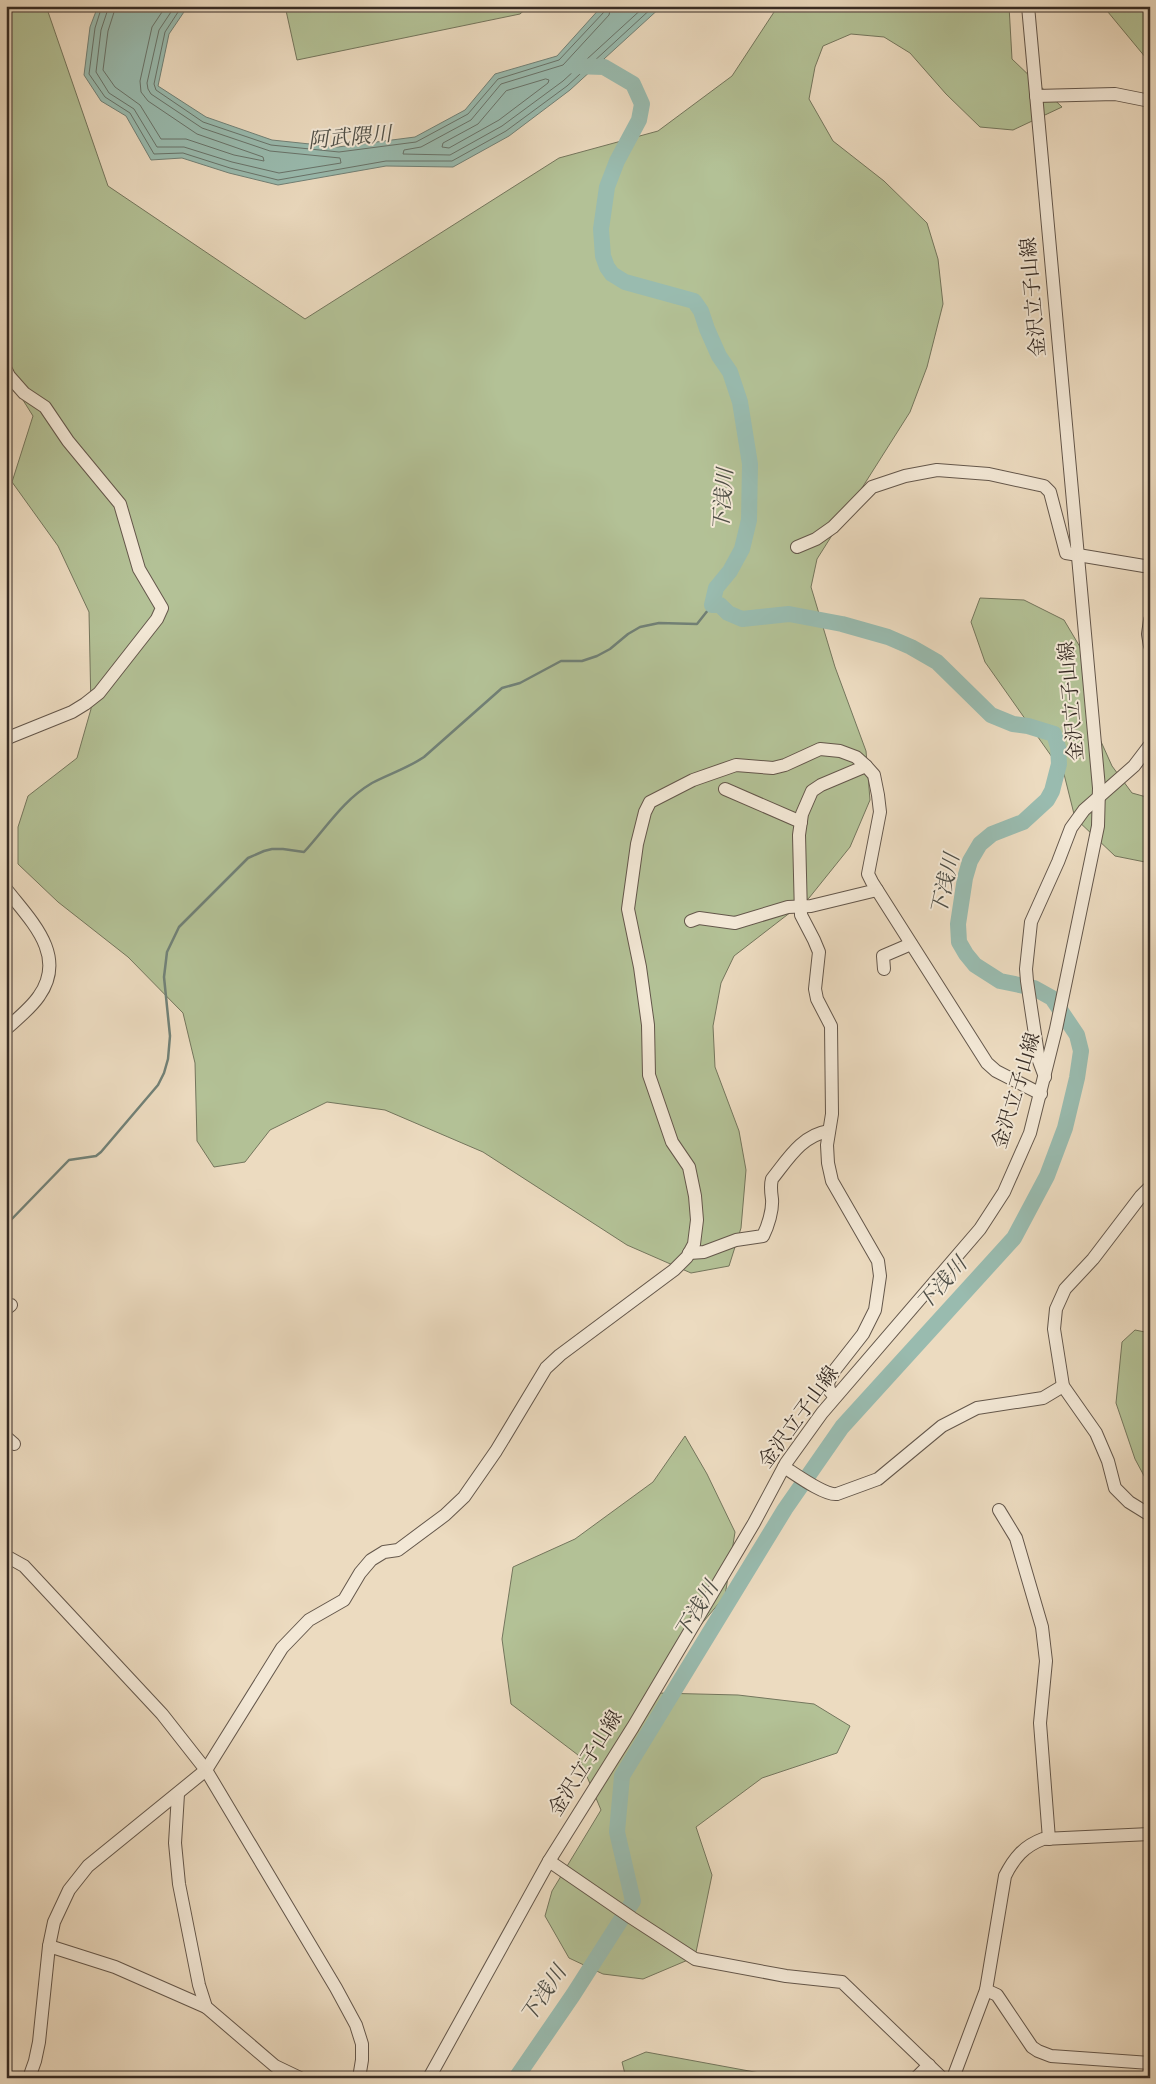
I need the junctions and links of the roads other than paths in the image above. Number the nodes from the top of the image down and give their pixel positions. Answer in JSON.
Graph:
{"nodes":[{"id":1,"x":1028,"y":6,"type":"edge"},
{"id":2,"x":1036,"y":96,"type":"junction"},
{"id":3,"x":1150,"y":101,"type":"edge"},
{"id":4,"x":6,"y":370,"type":"edge"},
{"id":5,"x":797,"y":547,"type":"dead end"},
{"id":6,"x":1078,"y":556,"type":"junction"},
{"id":7,"x":1150,"y":567,"type":"edge"},
{"id":8,"x":1150,"y":620,"type":"edge"},
{"id":9,"x":1150,"y":646,"type":"edge"},
{"id":10,"x":6,"y":740,"type":"edge"},
{"id":11,"x":1150,"y":745,"type":"edge"},
{"id":12,"x":866,"y":766,"type":"junction"},
{"id":13,"x":725,"y":789,"type":"dead end"},
{"id":14,"x":1099,"y":796,"type":"junction"},
{"id":15,"x":801,"y":822,"type":"junction"},
{"id":16,"x":6,"y":889,"type":"edge"},
{"id":17,"x":877,"y":890,"type":"junction"},
{"id":18,"x":801,"y":906,"type":"junction"},
{"id":19,"x":691,"y":921,"type":"dead end"},
{"id":20,"x":911,"y":944,"type":"junction"},
{"id":21,"x":884,"y":969,"type":"dead end"},
{"id":22,"x":6,"y":1029,"type":"edge"},
{"id":23,"x":1045,"y":1077,"type":"junction"},
{"id":24,"x":1041,"y":1094,"type":"junction"},
{"id":25,"x":830,"y":1131,"type":"junction"},
{"id":26,"x":1150,"y":1187,"type":"edge"},
{"id":27,"x":689,"y":1253,"type":"junction"},
{"id":28,"x":1063,"y":1386,"type":"junction"},
{"id":29,"x":835,"y":1397,"type":"junction"},
{"id":30,"x":784,"y":1467,"type":"junction"},
{"id":31,"x":999,"y":1510,"type":"dead end"},
{"id":32,"x":1150,"y":1514,"type":"edge"},
{"id":33,"x":6,"y":1556,"type":"edge"},
{"id":34,"x":206,"y":1770,"type":"junction"},
{"id":35,"x":178,"y":1794,"type":"junction"},
{"id":36,"x":1150,"y":1834,"type":"edge"},
{"id":37,"x":1049,"y":1839,"type":"junction"},
{"id":38,"x":549,"y":1860,"type":"junction"},
{"id":39,"x":49,"y":1946,"type":"junction"},
{"id":40,"x":986,"y":1990,"type":"junction"},
{"id":41,"x":206,"y":2006,"type":"junction"},
{"id":42,"x":1150,"y":2063,"type":"edge"},
{"id":43,"x":929,"y":2065,"type":"junction"},
{"id":44,"x":28,"y":2078,"type":"edge"},
{"id":45,"x":300,"y":2078,"type":"edge"},
{"id":46,"x":358,"y":2078,"type":"edge"},
{"id":47,"x":429,"y":2078,"type":"edge"},
{"id":48,"x":916,"y":2078,"type":"edge"},
{"id":49,"x":942,"y":2078,"type":"edge"},
{"id":50,"x":953,"y":2078,"type":"edge"}],
"edges":[{"from":1,"to":2,"type":"street","name":"金沢立子山線"},
{"from":2,"to":3,"type":"street"},
{"from":2,"to":6,"type":"street","name":"金沢立子山線"},
{"from":4,"to":10,"type":"street"},
{"from":5,"to":6,"type":"street"},
{"from":6,"to":7,"type":"street"},
{"from":6,"to":14,"type":"street","name":"金沢立子山線"},
{"from":8,"to":9,"type":"street"},
{"from":11,"to":14,"type":"street"},
{"from":12,"to":15,"type":"street"},
{"from":12,"to":17,"type":"street"},
{"from":12,"to":27,"type":"street"},
{"from":13,"to":15,"type":"street"},
{"from":14,"to":23,"type":"street","name":"金沢立子山線"},
{"from":14,"to":23,"type":"street"},
{"from":15,"to":18,"type":"street"},
{"from":16,"to":22,"type":"street"},
{"from":17,"to":18,"type":"street"},
{"from":17,"to":20,"type":"street"},
{"from":18,"to":19,"type":"street"},
{"from":18,"to":25,"type":"street"},
{"from":20,"to":21,"type":"street"},
{"from":20,"to":24,"type":"street"},
{"from":23,"to":24,"type":"street","name":"金沢立子山線"},
{"from":24,"to":29,"type":"street","name":"金沢立子山線"},
{"from":25,"to":27,"type":"street"},
{"from":25,"to":29,"type":"street"},
{"from":26,"to":28,"type":"street"},
{"from":27,"to":34,"type":"street"},
{"from":28,"to":30,"type":"street"},
{"from":28,"to":32,"type":"street"},
{"from":29,"to":30,"type":"street","name":"金沢立子山線"},
{"from":30,"to":38,"type":"street","name":"金沢立子山線"},
{"from":31,"to":37,"type":"street"},
{"from":33,"to":34,"type":"street"},
{"from":34,"to":35,"type":"street"},
{"from":34,"to":46,"type":"street"},
{"from":35,"to":39,"type":"street"},
{"from":35,"to":41,"type":"street"},
{"from":36,"to":37,"type":"street"},
{"from":37,"to":40,"type":"street"},
{"from":38,"to":43,"type":"street"},
{"from":38,"to":47,"type":"street","name":"金沢立子山線"},
{"from":39,"to":41,"type":"street"},
{"from":39,"to":44,"type":"street"},
{"from":40,"to":42,"type":"street"},
{"from":40,"to":50,"type":"street"},
{"from":41,"to":45,"type":"street"},
{"from":43,"to":48,"type":"street"},
{"from":43,"to":49,"type":"street"}]}
